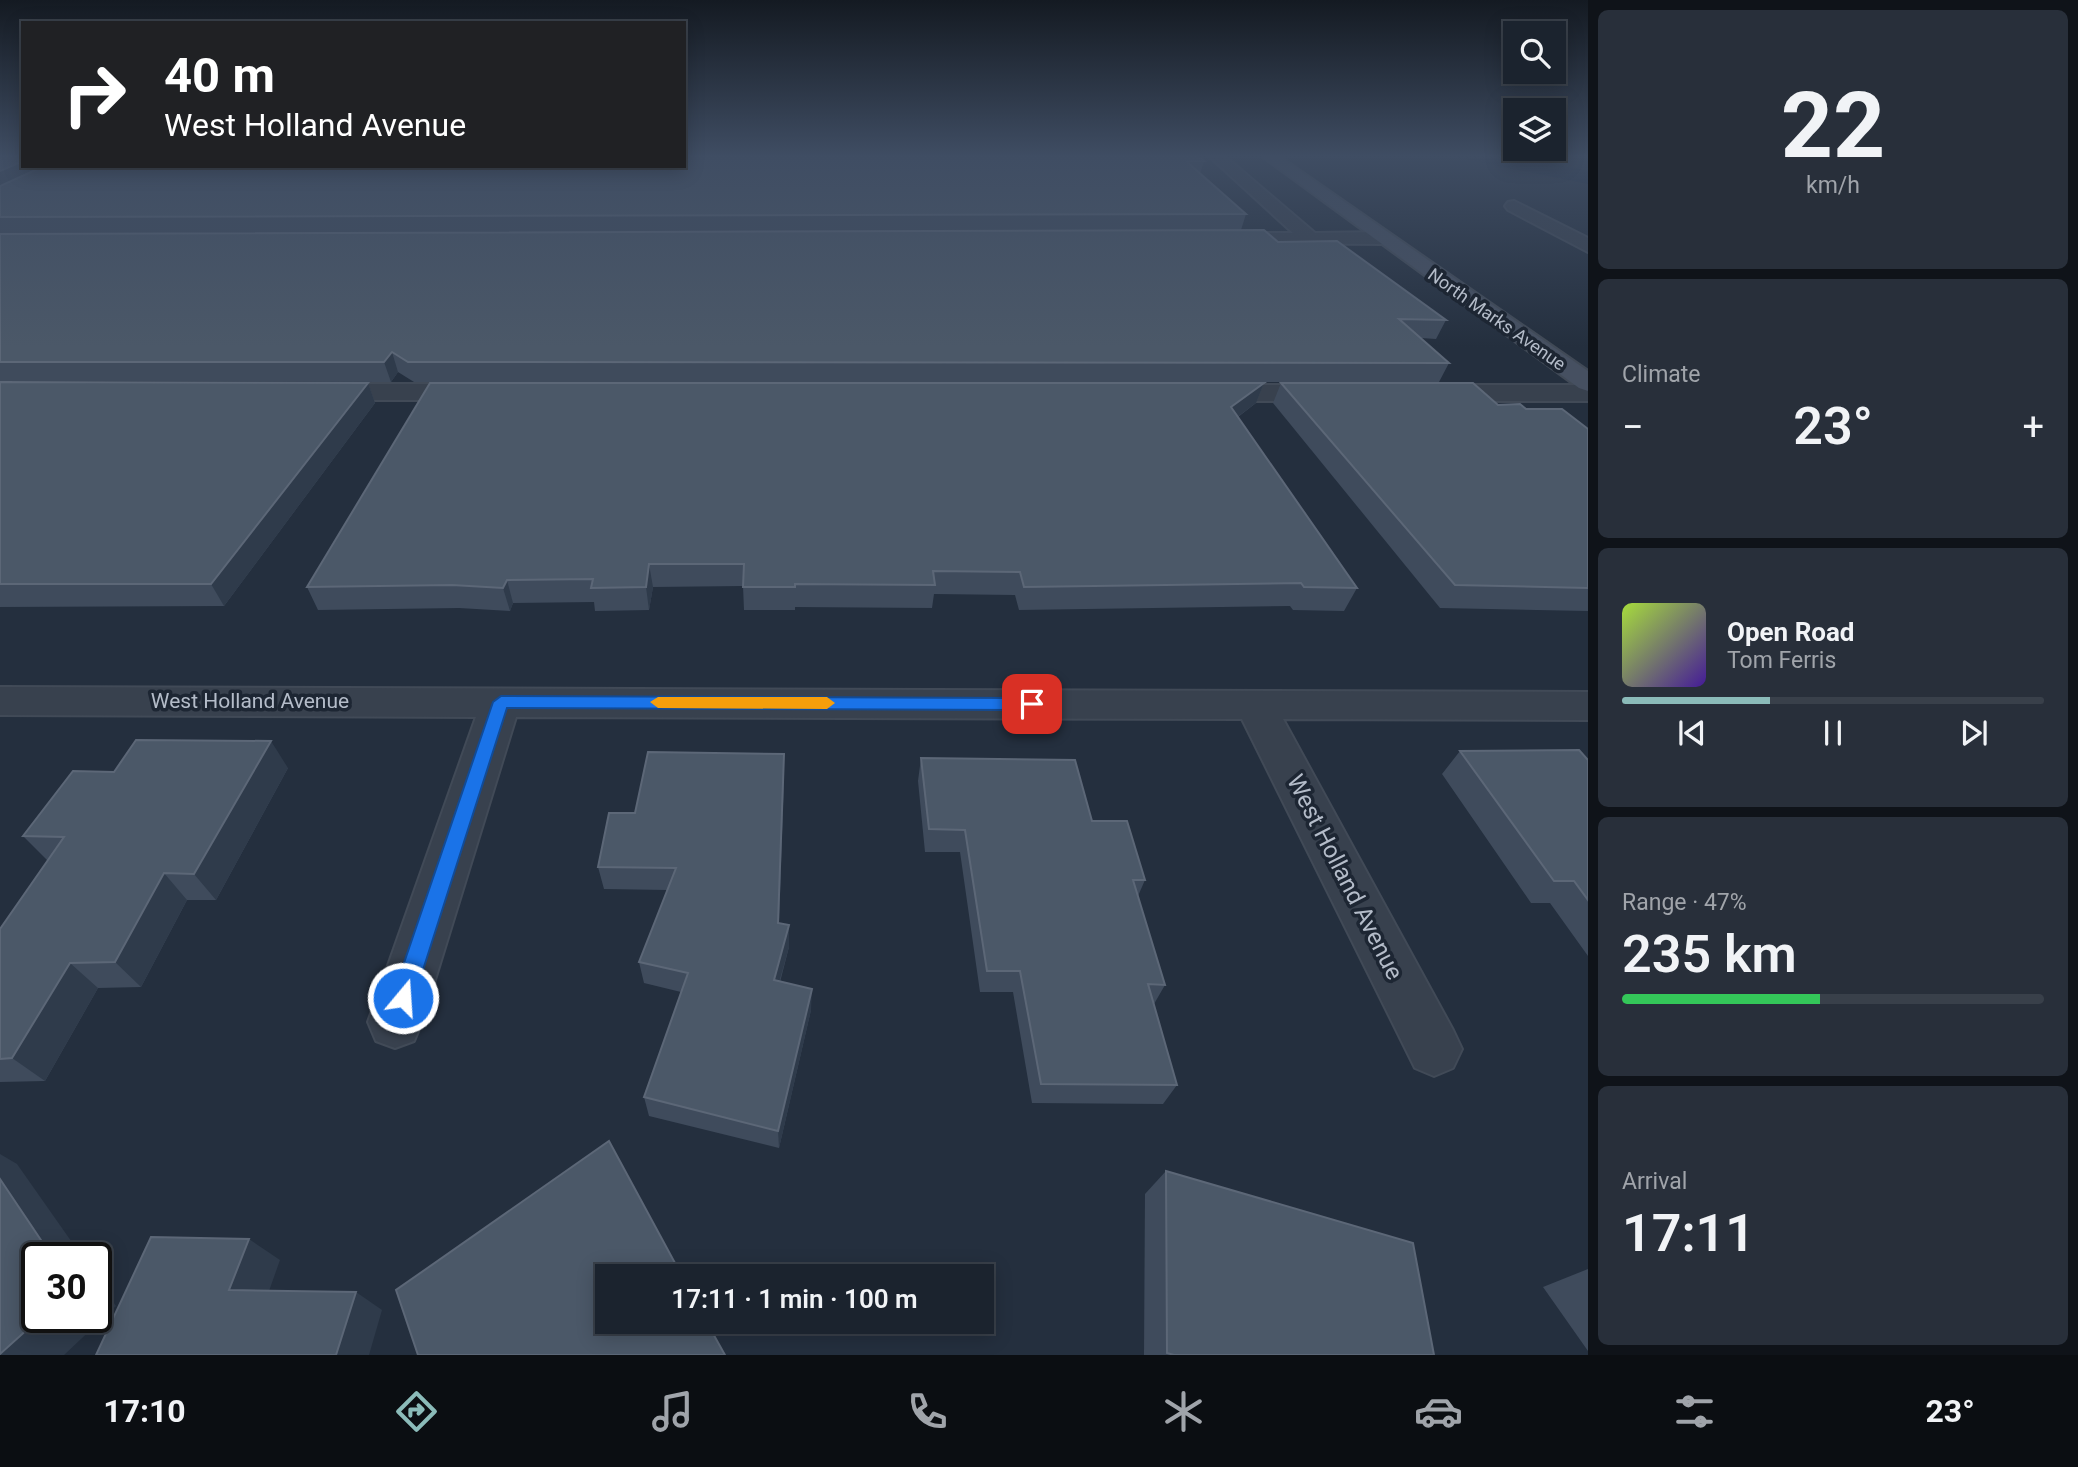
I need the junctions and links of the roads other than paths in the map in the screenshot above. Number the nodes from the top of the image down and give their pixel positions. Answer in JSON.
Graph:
{"nodes":[{"id":1,"x":1290,"y":220,"type":"edge"},
{"id":2,"x":1356,"y":220,"type":"edge"},
{"id":3,"x":1540,"y":220,"type":"edge"},
{"id":4,"x":1310,"y":238,"type":"junction"},
{"id":5,"x":1199,"y":239,"type":"edge"},
{"id":6,"x":1382,"y":239,"type":"junction"},
{"id":7,"x":1588,"y":246,"type":"edge"},
{"id":8,"x":1588,"y":383,"type":"edge"},
{"id":9,"x":293,"y":392,"type":"edge"},
{"id":10,"x":502,"y":392,"type":"edge"},
{"id":11,"x":1184,"y":393,"type":"edge"},
{"id":12,"x":1351,"y":393,"type":"edge"},
{"id":13,"x":1407,"y":393,"type":"edge"},
{"id":14,"x":1588,"y":393,"type":"edge"},
{"id":15,"x":0,"y":701,"type":"edge"},
{"id":16,"x":501,"y":702,"type":"junction"},
{"id":17,"x":1255,"y":705,"type":"junction"},
{"id":18,"x":1588,"y":706,"type":"edge"},
{"id":19,"x":395,"y":1022,"type":"dead end"},
{"id":20,"x":1434,"y":1049,"type":"dead end"}],
"edges":[{"from":1,"to":4,"type":"street"},
{"from":2,"to":6,"type":"main road","name":"North Marks Avenue"},
{"from":3,"to":7,"type":"street"},
{"from":4,"to":5,"type":"street"},
{"from":4,"to":6,"type":"street"},
{"from":6,"to":8,"type":"main road","name":"North Marks Avenue"},
{"from":9,"to":10,"type":"street"},
{"from":11,"to":12,"type":"street"},
{"from":13,"to":14,"type":"street"},
{"from":15,"to":16,"type":"street","name":"West Holland Avenue"},
{"from":16,"to":17,"type":"street","name":"West Holland Avenue"},
{"from":16,"to":19,"type":"street"},
{"from":17,"to":18,"type":"street","name":"West Holland Avenue"},
{"from":17,"to":20,"type":"street","name":"West Holland Avenue"}]}
